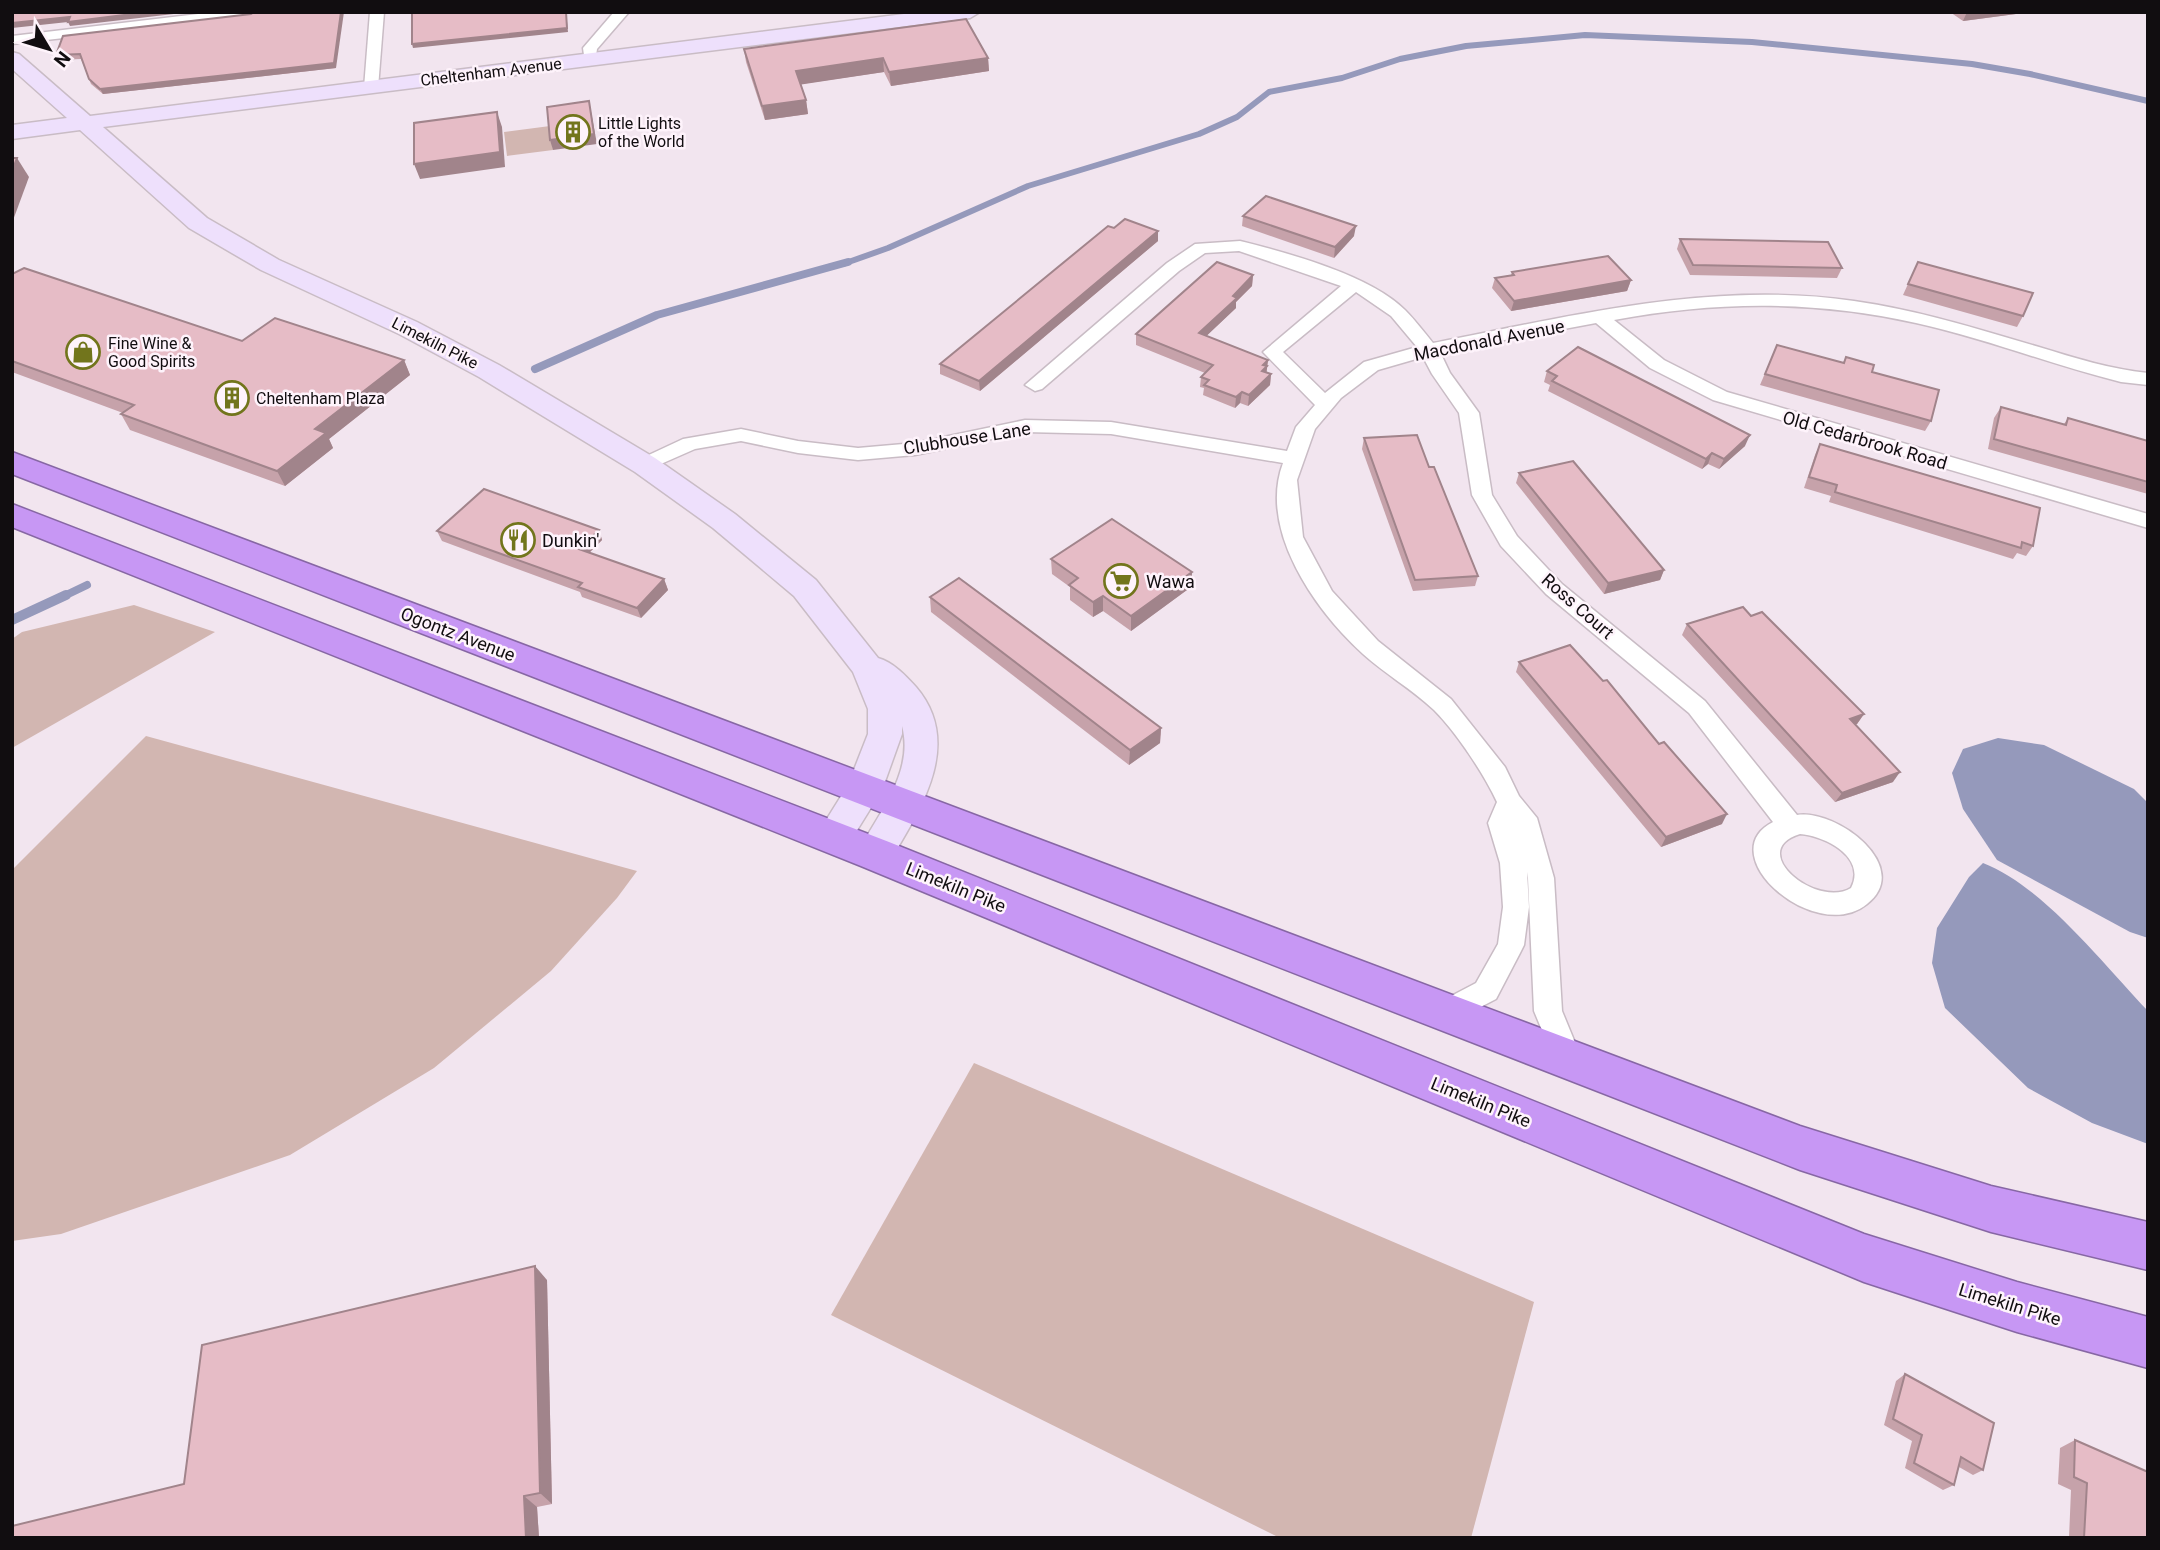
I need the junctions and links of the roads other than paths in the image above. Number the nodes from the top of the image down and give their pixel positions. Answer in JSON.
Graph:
{"nodes":[{"id":1,"x":253,"y":12,"type":"edge"},
{"id":2,"x":377,"y":12,"type":"edge"},
{"id":3,"x":622,"y":12,"type":"edge"},
{"id":4,"x":970,"y":12,"type":"edge"},
{"id":5,"x":12,"y":40,"type":"edge"},
{"id":6,"x":12,"y":58,"type":"edge"},
{"id":7,"x":590,"y":59,"type":"junction"},
{"id":8,"x":371,"y":88,"type":"junction"},
{"id":9,"x":86,"y":122,"type":"junction"},
{"id":10,"x":12,"y":132,"type":"edge"},
{"id":11,"x":1353,"y":285,"type":"junction"},
{"id":12,"x":1602,"y":319,"type":"junction"},
{"id":13,"x":1429,"y":349,"type":"junction"},
{"id":14,"x":2148,"y":379,"type":"edge"},
{"id":15,"x":1035,"y":385,"type":"dead end"},
{"id":16,"x":1325,"y":404,"type":"junction"},
{"id":17,"x":1294,"y":459,"type":"junction"},
{"id":18,"x":12,"y":462,"type":"edge"},
{"id":19,"x":645,"y":465,"type":"junction"},
{"id":20,"x":12,"y":515,"type":"edge"},
{"id":21,"x":2148,"y":521,"type":"edge"},
{"id":22,"x":847,"y":643,"type":"junction"},
{"id":23,"x":864,"y":790,"type":"junction"},
{"id":24,"x":1509,"y":802,"type":"junction"},
{"id":25,"x":903,"y":806,"type":"junction"},
{"id":26,"x":1791,"y":825,"type":"dead end"},
{"id":27,"x":833,"y":838,"type":"junction"},
{"id":28,"x":875,"y":854,"type":"junction"},
{"id":29,"x":1446,"y":1013,"type":"junction"},
{"id":30,"x":1569,"y":1062,"type":"junction"},
{"id":31,"x":2148,"y":1246,"type":"edge"},
{"id":32,"x":2148,"y":1343,"type":"edge"}],
"edges":[{"from":1,"to":5,"type":"street"},
{"from":2,"to":8,"type":"street"},
{"from":3,"to":7,"type":"street"},
{"from":4,"to":7,"type":"street","name":"Cheltenham Avenue"},
{"from":6,"to":9,"type":"street","name":"Limekiln Pike"},
{"from":7,"to":8,"type":"street","name":"Cheltenham Avenue"},
{"from":8,"to":9,"type":"street","name":"Cheltenham Avenue"},
{"from":9,"to":10,"type":"street","name":"Cheltenham Avenue"},
{"from":9,"to":19,"type":"street","name":"Limekiln Pike"},
{"from":11,"to":13,"type":"street","name":"Ross Court"},
{"from":11,"to":15,"type":"street","name":"Ross Court"},
{"from":11,"to":16,"type":"street"},
{"from":12,"to":13,"type":"street","name":"Macdonald Avenue"},
{"from":12,"to":14,"type":"street","name":"Macdonald Avenue"},
{"from":12,"to":21,"type":"street","name":"Old Cedarbrook Road"},
{"from":13,"to":16,"type":"street","name":"Macdonald Avenue"},
{"from":13,"to":26,"type":"street","name":"Ross Court"},
{"from":16,"to":17,"type":"street","name":"Macdonald Avenue"},
{"from":17,"to":19,"type":"street","name":"Clubhouse Lane"},
{"from":17,"to":24,"type":"street","name":"Macdonald Avenue"},
{"from":18,"to":23,"type":"highway","name":"Ogontz Avenue"},
{"from":19,"to":22,"type":"street","name":"Limekiln Pike"},
{"from":20,"to":27,"type":"highway"},
{"from":22,"to":23,"type":"street","name":"Limekiln Pike"},
{"from":22,"to":25,"type":"street","name":"Limekiln Pike"},
{"from":23,"to":25,"type":"highway","name":"Ogontz Avenue"},
{"from":23,"to":27,"type":"street","name":"Limekiln Pike"},
{"from":24,"to":29,"type":"street"},
{"from":24,"to":30,"type":"street","name":"Macdonald Avenue"},
{"from":25,"to":28,"type":"street","name":"Limekiln Pike"},
{"from":25,"to":29,"type":"highway"},
{"from":27,"to":28,"type":"highway"},
{"from":28,"to":32,"type":"highway","name":"Limekiln Pike"},
{"from":29,"to":30,"type":"highway"},
{"from":30,"to":31,"type":"highway"}]}
